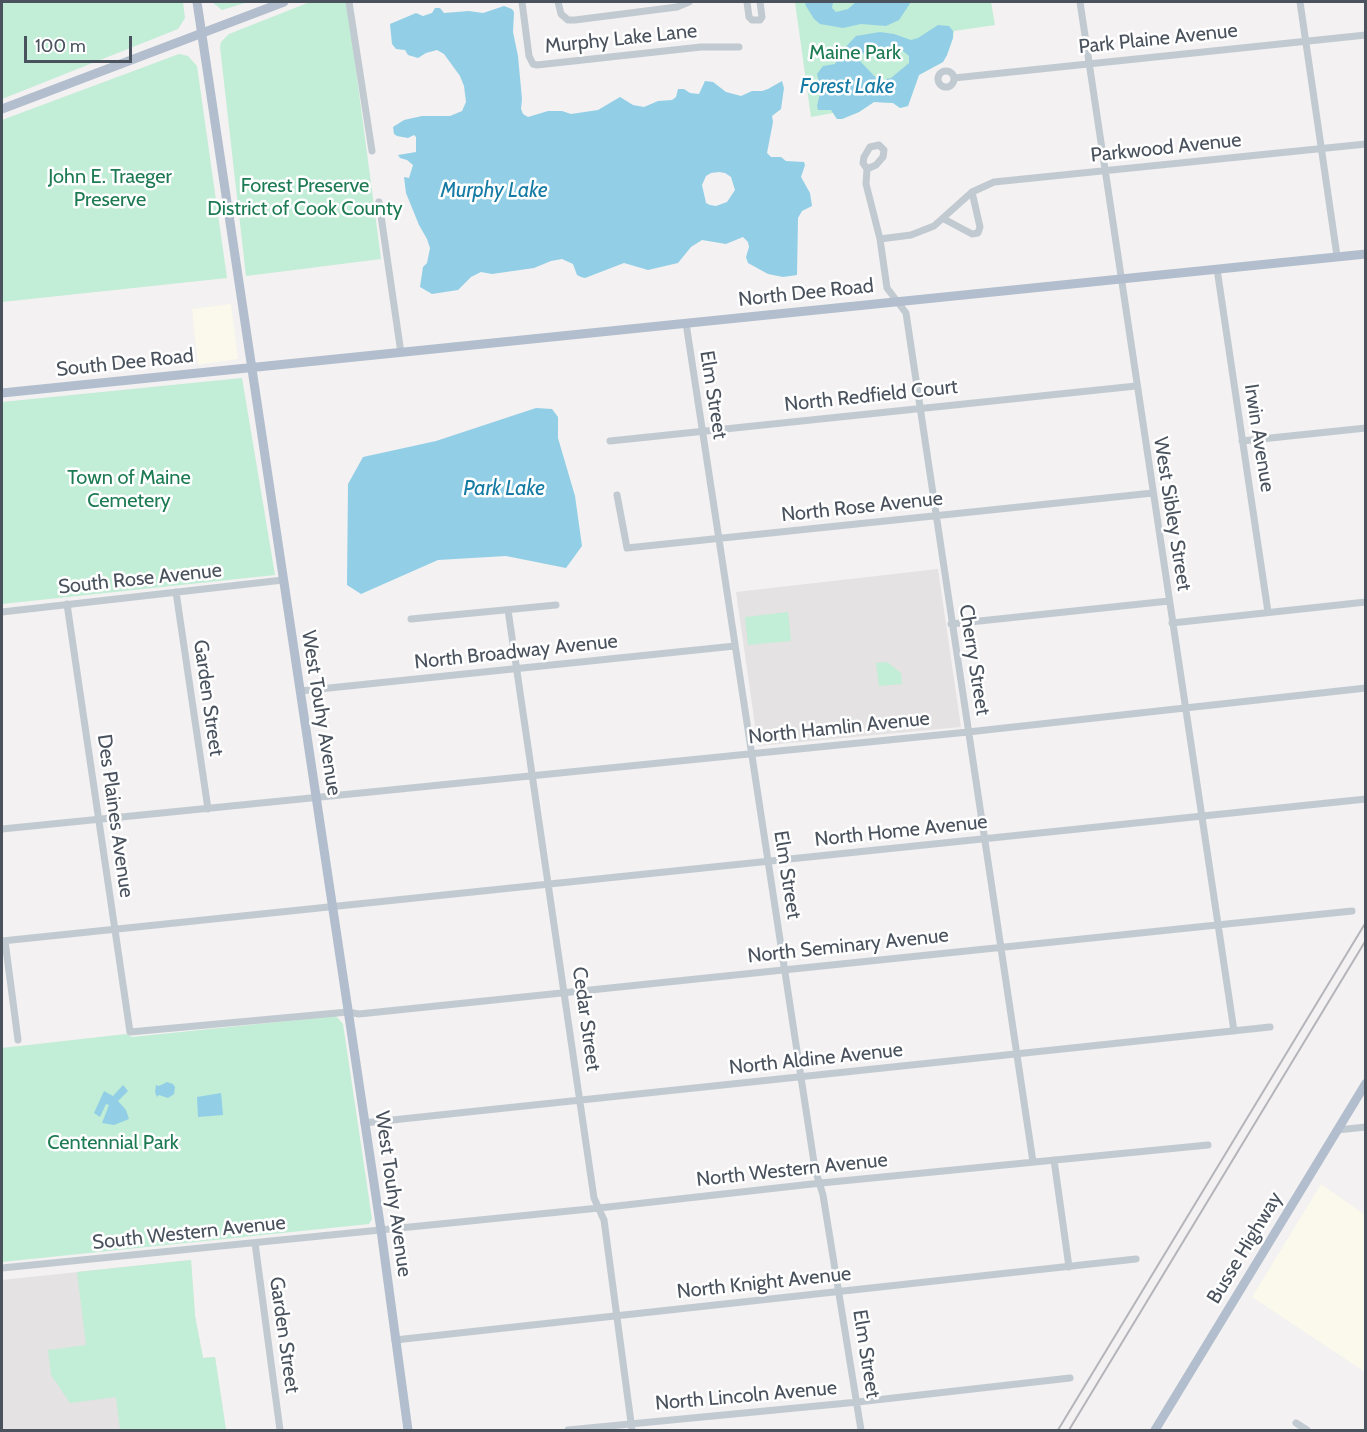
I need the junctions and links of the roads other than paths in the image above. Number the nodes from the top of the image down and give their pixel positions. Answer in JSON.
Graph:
{"nodes":[{"id":1,"x":197,"y":2,"type":"edge"},
{"id":2,"x":284,"y":2,"type":"edge"},
{"id":3,"x":349,"y":2,"type":"edge"},
{"id":4,"x":522,"y":2,"type":"edge"},
{"id":5,"x":558,"y":2,"type":"edge"},
{"id":6,"x":689,"y":2,"type":"edge"},
{"id":7,"x":747,"y":2,"type":"edge"},
{"id":8,"x":760,"y":2,"type":"edge"},
{"id":9,"x":1080,"y":2,"type":"edge"},
{"id":10,"x":1300,"y":2,"type":"edge"},
{"id":11,"x":201,"y":33,"type":"junction"},
{"id":12,"x":1365,"y":35,"type":"edge"},
{"id":13,"x":1306,"y":41,"type":"junction"},
{"id":14,"x":740,"y":47,"type":"dead end"},
{"id":15,"x":1089,"y":63,"type":"junction"},
{"id":16,"x":954,"y":78,"type":"dead end"},
{"id":17,"x":2,"y":109,"type":"edge"},
{"id":18,"x":1365,"y":144,"type":"edge"},
{"id":19,"x":1322,"y":149,"type":"junction"},
{"id":20,"x":372,"y":151,"type":"dead end"},
{"id":21,"x":867,"y":169,"type":"dead end"},
{"id":22,"x":1104,"y":171,"type":"junction"},
{"id":23,"x":972,"y":192,"type":"junction"},
{"id":24,"x":379,"y":202,"type":"dead end"},
{"id":25,"x":944,"y":219,"type":"junction"},
{"id":26,"x":880,"y":239,"type":"junction"},
{"id":27,"x":1365,"y":254,"type":"edge"},
{"id":28,"x":1337,"y":256,"type":"junction"},
{"id":29,"x":1217,"y":269,"type":"junction"},
{"id":30,"x":1120,"y":279,"type":"junction"},
{"id":31,"x":897,"y":301,"type":"junction"},
{"id":32,"x":686,"y":323,"type":"junction"},
{"id":33,"x":401,"y":353,"type":"junction"},
{"id":34,"x":251,"y":369,"type":"junction"},
{"id":35,"x":1136,"y":386,"type":"junction"},
{"id":36,"x":2,"y":393,"type":"edge"},
{"id":37,"x":920,"y":408,"type":"junction"},
{"id":38,"x":1365,"y":428,"type":"edge"},
{"id":39,"x":702,"y":430,"type":"junction"},
{"id":40,"x":610,"y":441,"type":"dead end"},
{"id":41,"x":1242,"y":441,"type":"junction"},
{"id":42,"x":1153,"y":493,"type":"junction"},
{"id":43,"x":617,"y":495,"type":"dead end"},
{"id":44,"x":936,"y":516,"type":"junction"},
{"id":45,"x":719,"y":538,"type":"junction"},
{"id":46,"x":283,"y":580,"type":"junction"},
{"id":47,"x":176,"y":592,"type":"junction"},
{"id":48,"x":1169,"y":601,"type":"junction"},
{"id":49,"x":1365,"y":602,"type":"edge"},
{"id":50,"x":67,"y":604,"type":"junction"},
{"id":51,"x":556,"y":605,"type":"dead end"},
{"id":52,"x":508,"y":610,"type":"junction"},
{"id":53,"x":2,"y":612,"type":"edge"},
{"id":54,"x":1268,"y":612,"type":"junction"},
{"id":55,"x":411,"y":619,"type":"dead end"},
{"id":56,"x":1172,"y":623,"type":"junction"},
{"id":57,"x":951,"y":624,"type":"junction"},
{"id":58,"x":735,"y":646,"type":"junction"},
{"id":59,"x":518,"y":668,"type":"junction"},
{"id":60,"x":1365,"y":688,"type":"edge"},
{"id":61,"x":300,"y":691,"type":"junction"},
{"id":62,"x":1185,"y":709,"type":"junction"},
{"id":63,"x":968,"y":732,"type":"junction"},
{"id":64,"x":752,"y":754,"type":"junction"},
{"id":65,"x":533,"y":776,"type":"junction"},
{"id":66,"x":316,"y":799,"type":"junction"},
{"id":67,"x":1365,"y":800,"type":"edge"},
{"id":68,"x":208,"y":809,"type":"junction"},
{"id":69,"x":1201,"y":816,"type":"junction"},
{"id":70,"x":100,"y":820,"type":"junction"},
{"id":71,"x":2,"y":829,"type":"edge"},
{"id":72,"x":984,"y":839,"type":"junction"},
{"id":73,"x":768,"y":861,"type":"junction"},
{"id":74,"x":550,"y":884,"type":"junction"},
{"id":75,"x":332,"y":905,"type":"junction"},
{"id":76,"x":1352,"y":911,"type":"dead end"},
{"id":77,"x":1218,"y":924,"type":"junction"},
{"id":78,"x":116,"y":930,"type":"junction"},
{"id":79,"x":3,"y":941,"type":"edge"},
{"id":80,"x":1000,"y":946,"type":"junction"},
{"id":81,"x":785,"y":970,"type":"junction"},
{"id":82,"x":565,"y":992,"type":"junction"},
{"id":83,"x":348,"y":1012,"type":"junction"},
{"id":84,"x":1270,"y":1027,"type":"dead end"},
{"id":85,"x":1234,"y":1031,"type":"junction"},
{"id":86,"x":130,"y":1032,"type":"joint"},
{"id":87,"x":18,"y":1040,"type":"dead end"},
{"id":88,"x":1017,"y":1054,"type":"junction"},
{"id":89,"x":801,"y":1077,"type":"junction"},
{"id":90,"x":1365,"y":1083,"type":"edge"},
{"id":91,"x":580,"y":1101,"type":"junction"},
{"id":92,"x":364,"y":1123,"type":"junction"},
{"id":93,"x":1365,"y":1127,"type":"edge"},
{"id":94,"x":1338,"y":1130,"type":"junction"},
{"id":95,"x":1208,"y":1145,"type":"dead end"},
{"id":96,"x":1054,"y":1160,"type":"junction"},
{"id":97,"x":1033,"y":1162,"type":"junction"},
{"id":98,"x":821,"y":1183,"type":"junction"},
{"id":99,"x":599,"y":1209,"type":"junction"},
{"id":100,"x":381,"y":1230,"type":"junction"},
{"id":101,"x":255,"y":1243,"type":"junction"},
{"id":102,"x":1136,"y":1259,"type":"dead end"},
{"id":103,"x":1069,"y":1267,"type":"junction"},
{"id":104,"x":2,"y":1268,"type":"edge"},
{"id":105,"x":840,"y":1291,"type":"junction"},
{"id":106,"x":617,"y":1315,"type":"junction"},
{"id":107,"x":395,"y":1340,"type":"junction"},
{"id":108,"x":1070,"y":1378,"type":"dead end"},
{"id":109,"x":858,"y":1402,"type":"junction"},
{"id":110,"x":1296,"y":1423,"type":"dead end"},
{"id":111,"x":632,"y":1427,"type":"edge"},
{"id":112,"x":280,"y":1431,"type":"edge"},
{"id":113,"x":408,"y":1431,"type":"edge"},
{"id":114,"x":568,"y":1431,"type":"edge"},
{"id":115,"x":861,"y":1431,"type":"edge"},
{"id":116,"x":1155,"y":1431,"type":"edge"},
{"id":117,"x":1307,"y":1431,"type":"edge"}],
"edges":[{"from":1,"to":11,"type":"main road","name":"West Touhy Avenue"},
{"from":2,"to":11,"type":"main road"},
{"from":3,"to":20,"type":"street"},
{"from":4,"to":14,"type":"street","name":"Murphy Lake Lane"},
{"from":5,"to":6,"type":"street"},
{"from":7,"to":8,"type":"street"},
{"from":9,"to":15,"type":"street","name":"West Sibley Street"},
{"from":10,"to":13,"type":"street"},
{"from":11,"to":17,"type":"main road"},
{"from":11,"to":34,"type":"main road","name":"West Touhy Avenue"},
{"from":12,"to":13,"type":"street","name":"Park Plaine Avenue"},
{"from":13,"to":15,"type":"street","name":"Park Plaine Avenue"},
{"from":13,"to":19,"type":"street"},
{"from":15,"to":16,"type":"street","name":"Park Plaine Avenue"},
{"from":15,"to":22,"type":"street","name":"West Sibley Street"},
{"from":18,"to":19,"type":"street","name":"Parkwood Avenue"},
{"from":19,"to":22,"type":"street","name":"Parkwood Avenue"},
{"from":19,"to":28,"type":"street"},
{"from":21,"to":26,"type":"street","name":"Cherry Street"},
{"from":22,"to":23,"type":"street","name":"Parkwood Avenue"},
{"from":22,"to":30,"type":"street","name":"West Sibley Street"},
{"from":23,"to":25,"type":"street","name":"Parkwood Avenue"},
{"from":23,"to":25,"type":"street"},
{"from":24,"to":33,"type":"street"},
{"from":25,"to":26,"type":"street","name":"Parkwood Avenue"},
{"from":26,"to":31,"type":"street","name":"Cherry Street"},
{"from":27,"to":28,"type":"main road","name":"North Dee Road"},
{"from":28,"to":29,"type":"main road","name":"North Dee Road"},
{"from":29,"to":30,"type":"main road","name":"North Dee Road"},
{"from":29,"to":41,"type":"street","name":"Irwin Avenue"},
{"from":30,"to":31,"type":"main road","name":"North Dee Road"},
{"from":30,"to":35,"type":"street","name":"West Sibley Street"},
{"from":31,"to":32,"type":"main road","name":"North Dee Road"},
{"from":31,"to":37,"type":"street","name":"Cherry Street"},
{"from":32,"to":33,"type":"main road","name":"North Dee Road"},
{"from":32,"to":39,"type":"street","name":"Elm Street"},
{"from":33,"to":34,"type":"main road","name":"North Dee Road"},
{"from":34,"to":36,"type":"main road","name":"South Dee Road"},
{"from":34,"to":46,"type":"main road","name":"West Touhy Avenue"},
{"from":35,"to":37,"type":"street","name":"North Redfield Court"},
{"from":35,"to":42,"type":"street","name":"West Sibley Street"},
{"from":37,"to":39,"type":"street","name":"North Redfield Court"},
{"from":37,"to":44,"type":"street","name":"Cherry Street"},
{"from":38,"to":41,"type":"street"},
{"from":39,"to":40,"type":"street","name":"North Redfield Court"},
{"from":39,"to":45,"type":"street","name":"Elm Street"},
{"from":41,"to":54,"type":"street","name":"Irwin Avenue"},
{"from":42,"to":44,"type":"street","name":"North Rose Avenue"},
{"from":42,"to":48,"type":"street","name":"West Sibley Street"},
{"from":43,"to":45,"type":"street","name":"North Rose Avenue"},
{"from":44,"to":45,"type":"street","name":"North Rose Avenue"},
{"from":44,"to":57,"type":"street","name":"Cherry Street"},
{"from":45,"to":58,"type":"street","name":"Elm Street"},
{"from":46,"to":47,"type":"street","name":"South Rose Avenue"},
{"from":46,"to":61,"type":"main road","name":"West Touhy Avenue"},
{"from":47,"to":50,"type":"street","name":"South Rose Avenue"},
{"from":47,"to":68,"type":"street","name":"Garden Street"},
{"from":48,"to":56,"type":"street","name":"West Sibley Street"},
{"from":48,"to":57,"type":"street"},
{"from":49,"to":54,"type":"street"},
{"from":50,"to":53,"type":"street","name":"South Rose Avenue"},
{"from":50,"to":70,"type":"street","name":"Des Plaines Avenue"},
{"from":51,"to":52,"type":"street"},
{"from":52,"to":55,"type":"street"},
{"from":52,"to":59,"type":"street","name":"Cedar Street"},
{"from":54,"to":56,"type":"street"},
{"from":56,"to":62,"type":"street","name":"West Sibley Street"},
{"from":57,"to":63,"type":"street","name":"Cherry Street"},
{"from":58,"to":59,"type":"street","name":"North Broadway Avenue"},
{"from":58,"to":64,"type":"street","name":"Elm Street"},
{"from":59,"to":61,"type":"street","name":"North Broadway Avenue"},
{"from":59,"to":65,"type":"street","name":"Cedar Street"},
{"from":60,"to":62,"type":"street","name":"North Hamlin Avenue"},
{"from":61,"to":66,"type":"main road","name":"West Touhy Avenue"},
{"from":62,"to":63,"type":"street","name":"North Hamlin Avenue"},
{"from":62,"to":69,"type":"street","name":"West Sibley Street"},
{"from":63,"to":64,"type":"street","name":"North Hamlin Avenue"},
{"from":63,"to":72,"type":"street","name":"Cherry Street"},
{"from":64,"to":65,"type":"street","name":"North Hamlin Avenue"},
{"from":64,"to":73,"type":"street","name":"Elm Street"},
{"from":65,"to":66,"type":"street","name":"North Hamlin Avenue"},
{"from":65,"to":74,"type":"street","name":"Cedar Street"},
{"from":66,"to":68,"type":"street","name":"North Hamlin Avenue"},
{"from":66,"to":75,"type":"main road","name":"West Touhy Avenue"},
{"from":67,"to":69,"type":"street","name":"North Home Avenue"},
{"from":68,"to":70,"type":"street","name":"North Hamlin Avenue"},
{"from":69,"to":72,"type":"street","name":"North Home Avenue"},
{"from":69,"to":77,"type":"street","name":"West Sibley Street"},
{"from":70,"to":71,"type":"street","name":"North Hamlin Avenue"},
{"from":70,"to":78,"type":"street","name":"Des Plaines Avenue"},
{"from":72,"to":73,"type":"street","name":"North Home Avenue"},
{"from":72,"to":80,"type":"street","name":"Cherry Street"},
{"from":73,"to":74,"type":"street","name":"North Home Avenue"},
{"from":73,"to":81,"type":"street","name":"Elm Street"},
{"from":74,"to":75,"type":"street","name":"North Home Avenue"},
{"from":74,"to":82,"type":"street","name":"Cedar Street"},
{"from":75,"to":78,"type":"street","name":"North Home Avenue"},
{"from":75,"to":83,"type":"main road","name":"West Touhy Avenue"},
{"from":76,"to":77,"type":"street","name":"North Seminary Avenue"},
{"from":77,"to":80,"type":"street","name":"North Seminary Avenue"},
{"from":77,"to":85,"type":"street","name":"West Sibley Street"},
{"from":78,"to":79,"type":"street","name":"North Home Avenue"},
{"from":78,"to":86,"type":"street","name":"Des Plaines Avenue"},
{"from":79,"to":87,"type":"street"},
{"from":80,"to":81,"type":"street","name":"North Seminary Avenue"},
{"from":80,"to":88,"type":"street","name":"Cherry Street"},
{"from":81,"to":82,"type":"street","name":"North Seminary Avenue"},
{"from":81,"to":89,"type":"street","name":"Elm Street"},
{"from":82,"to":83,"type":"street","name":"North Seminary Avenue"},
{"from":82,"to":91,"type":"street","name":"Cedar Street"},
{"from":83,"to":86,"type":"street","name":"North Seminary Avenue"},
{"from":83,"to":92,"type":"main road","name":"West Touhy Avenue"},
{"from":84,"to":85,"type":"street","name":"North Aldine Avenue"},
{"from":85,"to":88,"type":"street","name":"North Aldine Avenue"},
{"from":88,"to":89,"type":"street","name":"North Aldine Avenue"},
{"from":88,"to":97,"type":"street","name":"Cherry Street"},
{"from":89,"to":91,"type":"street","name":"North Aldine Avenue"},
{"from":89,"to":98,"type":"street","name":"Elm Street"},
{"from":90,"to":94,"type":"main road","name":"Busse Highway"},
{"from":91,"to":92,"type":"street","name":"North Aldine Avenue"},
{"from":91,"to":99,"type":"street","name":"Cedar Street"},
{"from":92,"to":100,"type":"main road","name":"West Touhy Avenue"},
{"from":93,"to":94,"type":"street"},
{"from":94,"to":116,"type":"main road","name":"Busse Highway"},
{"from":95,"to":96,"type":"street","name":"North Western Avenue"},
{"from":96,"to":97,"type":"street","name":"North Western Avenue"},
{"from":96,"to":103,"type":"street"},
{"from":97,"to":98,"type":"street","name":"North Western Avenue"},
{"from":98,"to":99,"type":"street","name":"North Western Avenue"},
{"from":98,"to":105,"type":"street","name":"Elm Street"},
{"from":99,"to":100,"type":"street","name":"North Western Avenue"},
{"from":99,"to":106,"type":"street","name":"Cedar Street"},
{"from":100,"to":101,"type":"street","name":"South Western Avenue"},
{"from":100,"to":107,"type":"main road","name":"West Touhy Avenue"},
{"from":101,"to":104,"type":"street","name":"South Western Avenue"},
{"from":101,"to":112,"type":"street","name":"Garden Street"},
{"from":102,"to":103,"type":"street","name":"North Knight Avenue"},
{"from":103,"to":105,"type":"street","name":"North Knight Avenue"},
{"from":105,"to":106,"type":"street","name":"North Knight Avenue"},
{"from":105,"to":109,"type":"street","name":"Elm Street"},
{"from":106,"to":107,"type":"street","name":"North Knight Avenue"},
{"from":106,"to":111,"type":"street","name":"Cedar Street"},
{"from":107,"to":113,"type":"main road","name":"West Touhy Avenue"},
{"from":108,"to":109,"type":"street","name":"North Lincoln Avenue"},
{"from":109,"to":111,"type":"street","name":"North Lincoln Avenue"},
{"from":109,"to":115,"type":"street","name":"Elm Street"},
{"from":110,"to":117,"type":"street"},
{"from":111,"to":114,"type":"street","name":"North Lincoln Avenue"}]}
